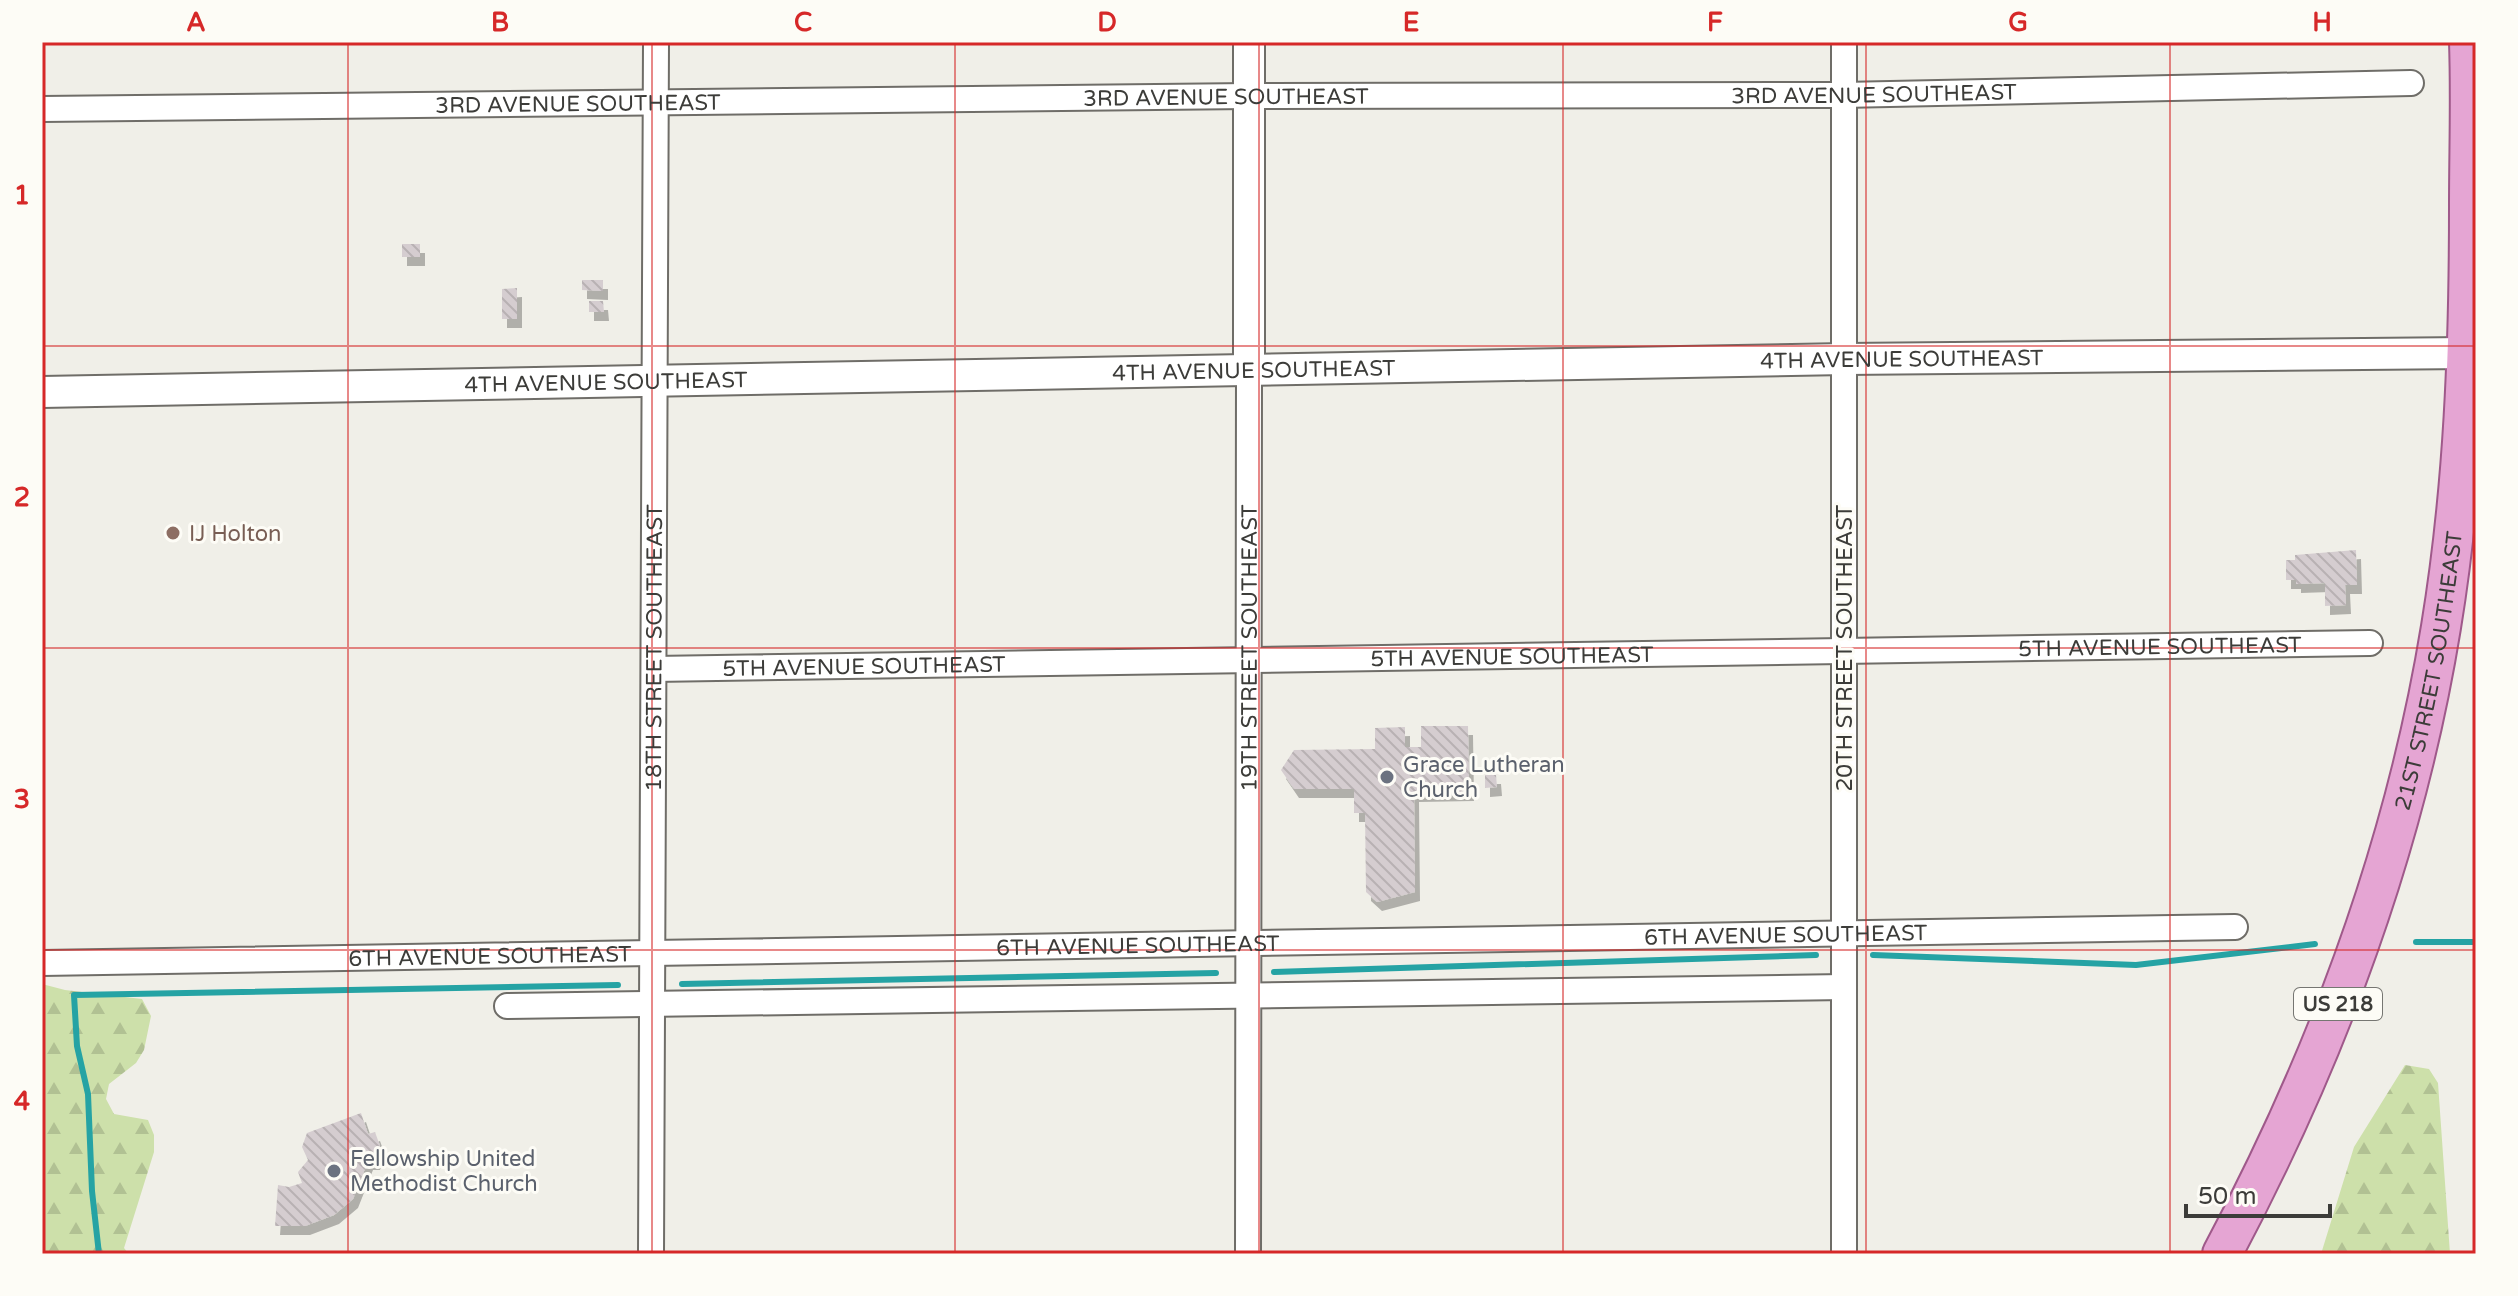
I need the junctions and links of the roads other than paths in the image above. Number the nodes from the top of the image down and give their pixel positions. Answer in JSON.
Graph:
{"nodes":[{"id":1,"x":656,"y":42,"type":"edge"},
{"id":2,"x":1249,"y":42,"type":"edge"},
{"id":3,"x":1844,"y":42,"type":"edge"},
{"id":4,"x":2470,"y":45,"type":"edge"},
{"id":5,"x":2411,"y":83,"type":"dead end"},
{"id":6,"x":1842,"y":95,"type":"junction"},
{"id":7,"x":1249,"y":96,"type":"junction"},
{"id":8,"x":656,"y":101,"type":"junction"},
{"id":9,"x":42,"y":109,"type":"edge"},
{"id":10,"x":2467,"y":353,"type":"junction"},
{"id":11,"x":1845,"y":359,"type":"junction"},
{"id":12,"x":1249,"y":370,"type":"junction"},
{"id":13,"x":656,"y":380,"type":"junction"},
{"id":14,"x":42,"y":392,"type":"edge"},
{"id":15,"x":2370,"y":643,"type":"dead end"},
{"id":16,"x":1844,"y":652,"type":"junction"},
{"id":17,"x":1248,"y":661,"type":"junction"},
{"id":18,"x":654,"y":669,"type":"junction"},
{"id":19,"x":2235,"y":927,"type":"dead end"},
{"id":20,"x":1844,"y":932,"type":"junction"},
{"id":21,"x":1248,"y":942,"type":"junction"},
{"id":22,"x":651,"y":954,"type":"junction"},
{"id":23,"x":42,"y":963,"type":"edge"},
{"id":24,"x":1844,"y":987,"type":"junction"},
{"id":25,"x":1248,"y":997,"type":"junction"},
{"id":26,"x":651,"y":1005,"type":"junction"},
{"id":27,"x":507,"y":1006,"type":"dead end"},
{"id":28,"x":651,"y":1254,"type":"edge"},
{"id":29,"x":1248,"y":1254,"type":"edge"},
{"id":30,"x":1844,"y":1254,"type":"edge"},
{"id":31,"x":2222,"y":1254,"type":"edge"}],
"edges":[{"from":1,"to":8,"type":"street","name":"18TH STREET SOUTHEAST"},
{"from":2,"to":7,"type":"street","name":"19TH STREET SOUTHEAST"},
{"from":3,"to":6,"type":"street","name":"20TH STREET SOUTHEAST"},
{"from":4,"to":10,"type":"main road","name":"21ST STREET SOUTHEAST","number":"US 218"},
{"from":5,"to":6,"type":"street","name":"3RD AVENUE SOUTHEAST"},
{"from":6,"to":7,"type":"street","name":"3RD AVENUE SOUTHEAST"},
{"from":6,"to":11,"type":"street","name":"20TH STREET SOUTHEAST"},
{"from":7,"to":8,"type":"street","name":"3RD AVENUE SOUTHEAST"},
{"from":7,"to":12,"type":"street","name":"19TH STREET SOUTHEAST"},
{"from":8,"to":9,"type":"street","name":"3RD AVENUE SOUTHEAST"},
{"from":8,"to":13,"type":"street","name":"18TH STREET SOUTHEAST"},
{"from":10,"to":11,"type":"street","name":"4TH AVENUE SOUTHEAST"},
{"from":10,"to":31,"type":"main road","name":"21ST STREET SOUTHEAST","number":"US 218"},
{"from":11,"to":12,"type":"street","name":"4TH AVENUE SOUTHEAST"},
{"from":11,"to":16,"type":"street","name":"20TH STREET SOUTHEAST"},
{"from":12,"to":13,"type":"street","name":"4TH AVENUE SOUTHEAST"},
{"from":12,"to":17,"type":"street","name":"19TH STREET SOUTHEAST"},
{"from":13,"to":14,"type":"street","name":"4TH AVENUE SOUTHEAST"},
{"from":13,"to":18,"type":"street","name":"18TH STREET SOUTHEAST"},
{"from":15,"to":16,"type":"street","name":"5TH AVENUE SOUTHEAST"},
{"from":16,"to":17,"type":"street","name":"5TH AVENUE SOUTHEAST"},
{"from":16,"to":20,"type":"street","name":"20TH STREET SOUTHEAST"},
{"from":17,"to":18,"type":"street","name":"5TH AVENUE SOUTHEAST"},
{"from":17,"to":21,"type":"street","name":"19TH STREET SOUTHEAST"},
{"from":18,"to":22,"type":"street","name":"18TH STREET SOUTHEAST"},
{"from":19,"to":20,"type":"street","name":"6TH AVENUE SOUTHEAST"},
{"from":20,"to":21,"type":"street","name":"6TH AVENUE SOUTHEAST"},
{"from":20,"to":24,"type":"street","name":"20TH STREET SOUTHEAST"},
{"from":21,"to":22,"type":"street","name":"6TH AVENUE SOUTHEAST"},
{"from":21,"to":25,"type":"street","name":"19TH STREET SOUTHEAST"},
{"from":22,"to":23,"type":"street","name":"6TH AVENUE SOUTHEAST"},
{"from":22,"to":26,"type":"street","name":"18TH STREET SOUTHEAST"},
{"from":24,"to":25,"type":"street"},
{"from":24,"to":30,"type":"street","name":"20TH STREET SOUTHEAST"},
{"from":25,"to":26,"type":"street"},
{"from":25,"to":29,"type":"street","name":"19TH STREET SOUTHEAST"},
{"from":26,"to":27,"type":"street"},
{"from":26,"to":28,"type":"street","name":"18TH STREET SOUTHEAST"}]}
